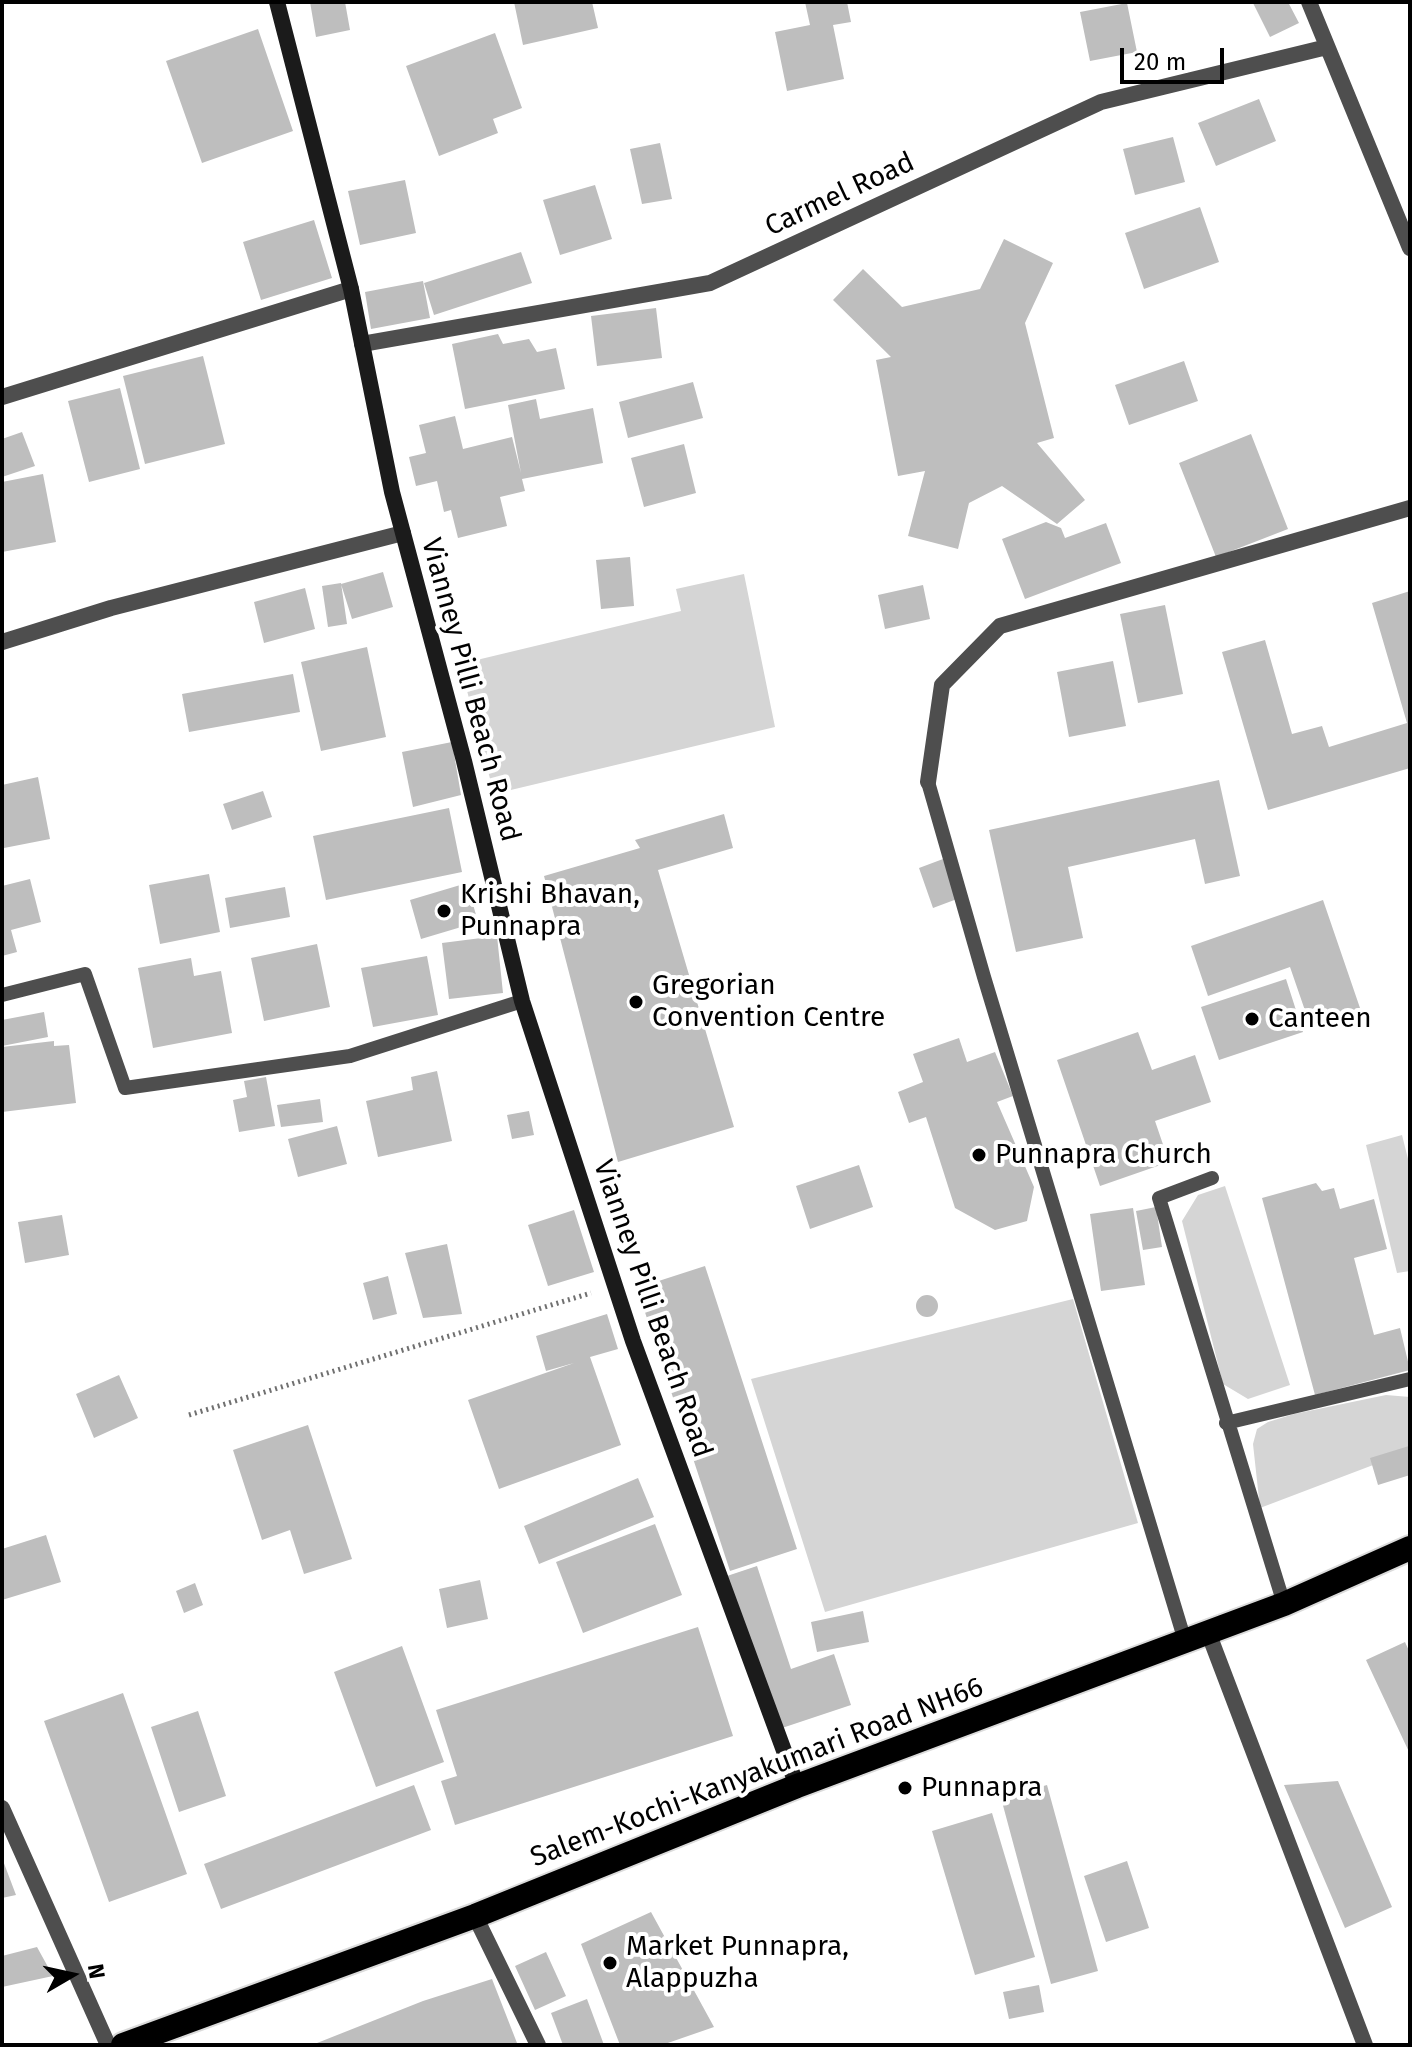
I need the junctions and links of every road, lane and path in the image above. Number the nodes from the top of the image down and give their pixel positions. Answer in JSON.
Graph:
{"nodes":[{"id":1,"x":277,"y":2,"type":"edge"},
{"id":2,"x":1309,"y":2,"type":"edge"},
{"id":3,"x":1327,"y":47,"type":"junction"},
{"id":4,"x":1410,"y":248,"type":"edge"},
{"id":5,"x":351,"y":289,"type":"junction"},
{"id":6,"x":362,"y":344,"type":"junction"},
{"id":7,"x":2,"y":397,"type":"edge"},
{"id":8,"x":1410,"y":508,"type":"edge"},
{"id":9,"x":403,"y":533,"type":"junction"},
{"id":10,"x":2,"y":642,"type":"edge"},
{"id":11,"x":928,"y":782,"type":"joint"},
{"id":12,"x":2,"y":995,"type":"edge"},
{"id":13,"x":522,"y":1001,"type":"junction"},
{"id":14,"x":1212,"y":1178,"type":"dead end"},
{"id":15,"x":615,"y":1286,"type":"junction"},
{"id":16,"x":1410,"y":1379,"type":"edge"},
{"id":17,"x":189,"y":1415,"type":"dead end"},
{"id":18,"x":1226,"y":1423,"type":"junction"},
{"id":19,"x":1410,"y":1548,"type":"edge"},
{"id":20,"x":1284,"y":1604,"type":"junction"},
{"id":21,"x":1208,"y":1632,"type":"junction"},
{"id":22,"x":1185,"y":1641,"type":"junction"},
{"id":23,"x":797,"y":1786,"type":"junction"},
{"id":24,"x":2,"y":1808,"type":"edge"},
{"id":25,"x":475,"y":1916,"type":"junction"},
{"id":26,"x":108,"y":2045,"type":"edge"},
{"id":27,"x":123,"y":2045,"type":"edge"},
{"id":28,"x":538,"y":2045,"type":"edge"},
{"id":29,"x":1365,"y":2045,"type":"edge"}],
"edges":[{"from":1,"to":5,"type":"street","name":"Vianney Pilli Beach Road"},
{"from":2,"to":3,"type":"street"},
{"from":3,"to":4,"type":"street"},
{"from":3,"to":6,"type":"street","name":"Carmel Road"},
{"from":5,"to":6,"type":"street","name":"Vianney Pilli Beach Road"},
{"from":5,"to":7,"type":"street"},
{"from":6,"to":9,"type":"street","name":"Vianney Pilli Beach Road"},
{"from":8,"to":11,"type":"street"},
{"from":9,"to":10,"type":"street"},
{"from":9,"to":13,"type":"street","name":"Vianney Pilli Beach Road"},
{"from":11,"to":22,"type":"lane"},
{"from":12,"to":13,"type":"lane"},
{"from":13,"to":15,"type":"street","name":"Vianney Pilli Beach Road"},
{"from":14,"to":18,"type":"lane"},
{"from":15,"to":17,"type":"path"},
{"from":15,"to":23,"type":"street","name":"Vianney Pilli Beach Road"},
{"from":16,"to":18,"type":"lane"},
{"from":18,"to":20,"type":"lane"},
{"from":19,"to":20,"type":"highway","name":"Salem-Kochi-Kanyakumari Road NH66"},
{"from":20,"to":21,"type":"highway","name":"Salem-Kochi-Kanyakumari Road NH66"},
{"from":21,"to":22,"type":"highway","name":"Salem-Kochi-Kanyakumari Road NH66"},
{"from":21,"to":29,"type":"street"},
{"from":22,"to":23,"type":"highway","name":"Salem-Kochi-Kanyakumari Road NH66"},
{"from":23,"to":25,"type":"highway","name":"Salem-Kochi-Kanyakumari Road NH66"},
{"from":24,"to":26,"type":"street"},
{"from":25,"to":27,"type":"highway","name":"Salem-Kochi-Kanyakumari Road NH66"},
{"from":25,"to":28,"type":"street"}]}
